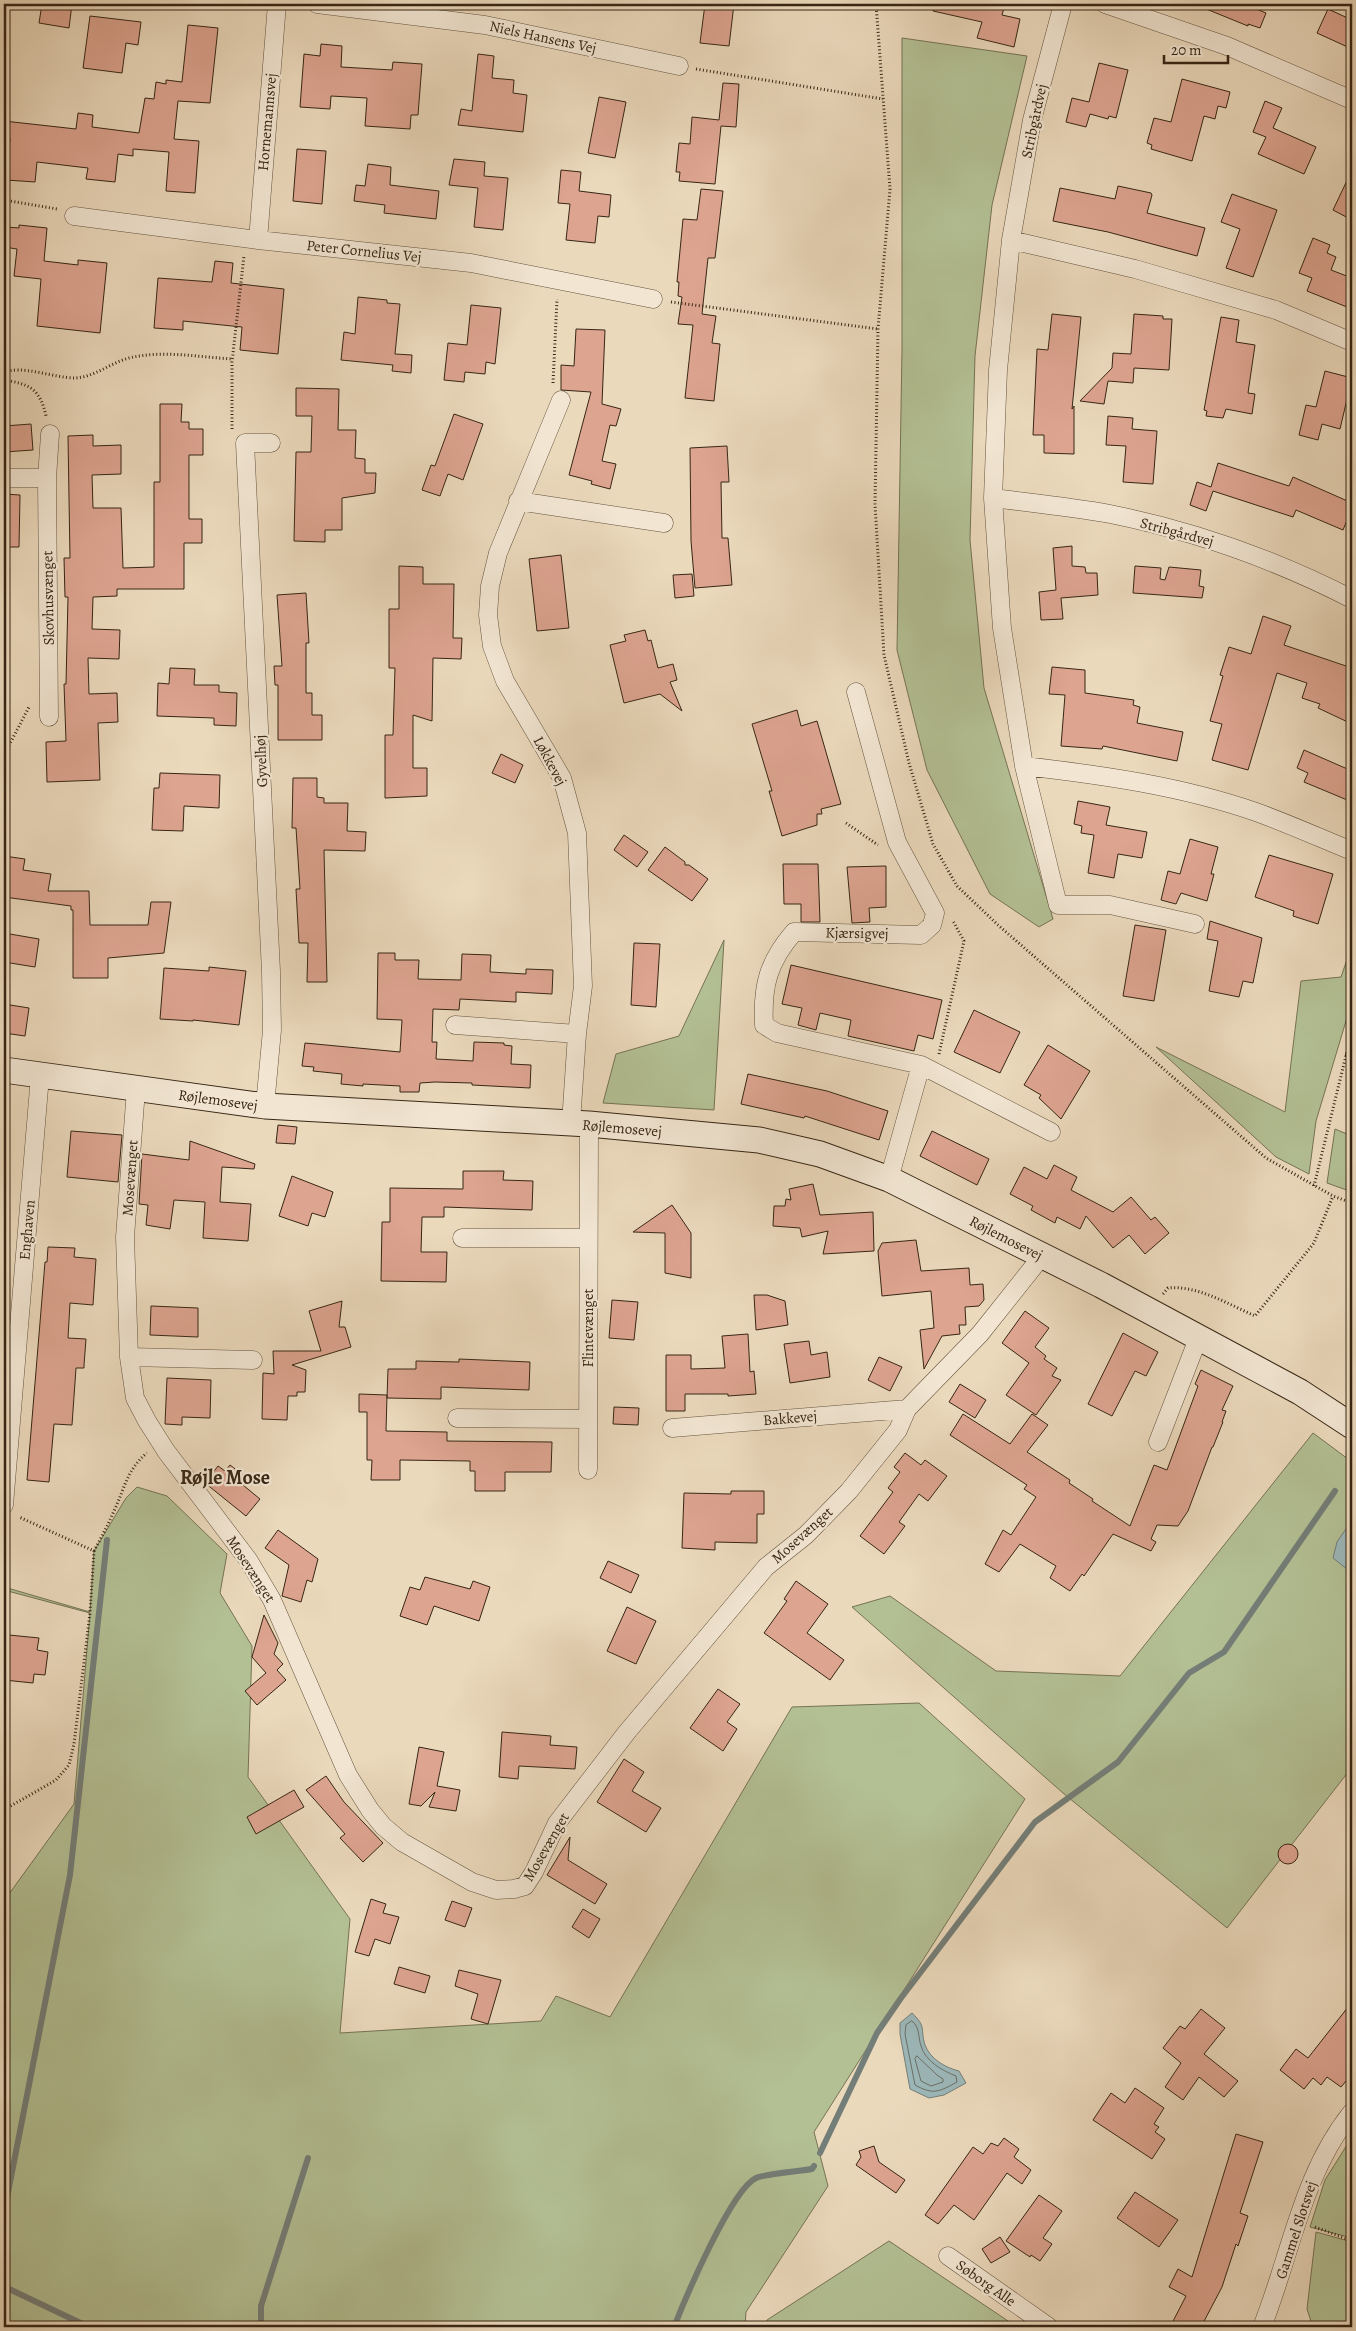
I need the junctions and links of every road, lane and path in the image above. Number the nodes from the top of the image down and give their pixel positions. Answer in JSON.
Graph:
{"nodes":[{"id":1,"x":277,"y":4,"type":"edge"},
{"id":2,"x":317,"y":4,"type":"edge"},
{"id":3,"x":876,"y":4,"type":"edge"},
{"id":4,"x":1063,"y":4,"type":"edge"},
{"id":5,"x":1106,"y":4,"type":"edge"},
{"id":6,"x":679,"y":66,"type":"joint"},
{"id":7,"x":883,"y":99,"type":"junction"},
{"id":8,"x":1352,"y":100,"type":"edge"},
{"id":9,"x":4,"y":200,"type":"edge"},
{"id":10,"x":74,"y":216,"type":"joint"},
{"id":11,"x":258,"y":240,"type":"junction"},
{"id":12,"x":1011,"y":240,"type":"junction"},
{"id":13,"x":558,"y":279,"type":"junction"},
{"id":14,"x":653,"y":299,"type":"joint"},
{"id":15,"x":878,"y":329,"type":"junction"},
{"id":16,"x":1352,"y":342,"type":"edge"},
{"id":17,"x":232,"y":359,"type":"junction"},
{"id":18,"x":4,"y":373,"type":"edge"},
{"id":19,"x":4,"y":380,"type":"edge"},
{"id":20,"x":561,"y":400,"type":"joint"},
{"id":21,"x":50,"y":434,"type":"joint"},
{"id":22,"x":245,"y":443,"type":"junction"},
{"id":23,"x":271,"y":443,"type":"dead end"},
{"id":24,"x":4,"y":478,"type":"edge"},
{"id":25,"x":47,"y":478,"type":"junction"},
{"id":26,"x":993,"y":498,"type":"junction"},
{"id":27,"x":518,"y":500,"type":"junction"},
{"id":28,"x":664,"y":523,"type":"dead end"},
{"id":29,"x":1352,"y":599,"type":"edge"},
{"id":30,"x":48,"y":689,"type":"junction"},
{"id":31,"x":856,"y":692,"type":"dead end"},
{"id":32,"x":49,"y":718,"type":"dead end"},
{"id":33,"x":4,"y":755,"type":"edge"},
{"id":34,"x":1024,"y":766,"type":"junction"},
{"id":35,"x":1352,"y":851,"type":"edge"},
{"id":36,"x":1194,"y":924,"type":"dead end"},
{"id":37,"x":455,"y":1025,"type":"dead end"},
{"id":38,"x":1352,"y":1031,"type":"edge"},
{"id":39,"x":577,"y":1034,"type":"junction"},
{"id":40,"x":1345,"y":1055,"type":"junction"},
{"id":41,"x":1352,"y":1055,"type":"edge"},
{"id":42,"x":921,"y":1065,"type":"junction"},
{"id":43,"x":4,"y":1070,"type":"edge"},
{"id":44,"x":40,"y":1076,"type":"junction"},
{"id":45,"x":136,"y":1089,"type":"junction"},
{"id":46,"x":265,"y":1106,"type":"junction"},
{"id":47,"x":580,"y":1124,"type":"junction"},
{"id":48,"x":1051,"y":1132,"type":"dead end"},
{"id":49,"x":888,"y":1179,"type":"junction"},
{"id":50,"x":1314,"y":1186,"type":"junction"},
{"id":51,"x":1333,"y":1196,"type":"junction"},
{"id":52,"x":1352,"y":1203,"type":"edge"},
{"id":53,"x":462,"y":1238,"type":"dead end"},
{"id":54,"x":588,"y":1238,"type":"junction"},
{"id":55,"x":1042,"y":1256,"type":"junction"},
{"id":56,"x":1150,"y":1310,"type":"junction"},
{"id":57,"x":1199,"y":1336,"type":"junction"},
{"id":58,"x":128,"y":1357,"type":"junction"},
{"id":59,"x":253,"y":1360,"type":"dead end"},
{"id":60,"x":907,"y":1409,"type":"junction"},
{"id":61,"x":457,"y":1418,"type":"dead end"},
{"id":62,"x":588,"y":1419,"type":"junction"},
{"id":63,"x":1352,"y":1426,"type":"edge"},
{"id":64,"x":672,"y":1428,"type":"dead end"},
{"id":65,"x":1158,"y":1442,"type":"dead end"},
{"id":66,"x":166,"y":1450,"type":"junction"},
{"id":67,"x":588,"y":1470,"type":"dead end"},
{"id":68,"x":4,"y":1505,"type":"edge"},
{"id":69,"x":94,"y":1551,"type":"junction"},
{"id":70,"x":4,"y":1814,"type":"edge"},
{"id":71,"x":1352,"y":2112,"type":"edge"},
{"id":72,"x":1298,"y":2221,"type":"junction"},
{"id":73,"x":1352,"y":2241,"type":"edge"},
{"id":74,"x":948,"y":2256,"type":"dead end"},
{"id":75,"x":1049,"y":2327,"type":"edge"},
{"id":76,"x":1262,"y":2327,"type":"edge"}],
"edges":[{"from":1,"to":11,"type":"street","name":"Hornemannsvej"},
{"from":2,"to":6,"type":"street","name":"Niels Hansens Vej"},
{"from":3,"to":7,"type":"path"},
{"from":4,"to":12,"type":"street","name":"Stribgårdvej"},
{"from":5,"to":8,"type":"street"},
{"from":6,"to":7,"type":"path"},
{"from":7,"to":15,"type":"path"},
{"from":9,"to":10,"type":"path"},
{"from":10,"to":11,"type":"street","name":"Peter Cornelius Vej"},
{"from":11,"to":13,"type":"street","name":"Peter Cornelius Vej"},
{"from":11,"to":17,"type":"path"},
{"from":12,"to":16,"type":"street"},
{"from":12,"to":26,"type":"street","name":"Stribgårdvej"},
{"from":13,"to":14,"type":"street","name":"Peter Cornelius Vej"},
{"from":13,"to":20,"type":"path"},
{"from":14,"to":15,"type":"path"},
{"from":15,"to":50,"type":"path"},
{"from":17,"to":18,"type":"path"},
{"from":17,"to":22,"type":"path"},
{"from":19,"to":21,"type":"path"},
{"from":20,"to":27,"type":"street","name":"Løkkevej"},
{"from":21,"to":25,"type":"street","name":"Skovhusvænget"},
{"from":22,"to":23,"type":"street"},
{"from":22,"to":46,"type":"street","name":"Gyvelhøj"},
{"from":24,"to":25,"type":"street"},
{"from":25,"to":30,"type":"street","name":"Skovhusvænget"},
{"from":26,"to":29,"type":"street","name":"Stribgårdvej"},
{"from":26,"to":34,"type":"street","name":"Stribgårdvej"},
{"from":27,"to":28,"type":"street"},
{"from":27,"to":39,"type":"street","name":"Løkkevej"},
{"from":30,"to":32,"type":"street","name":"Skovhusvænget"},
{"from":30,"to":33,"type":"path"},
{"from":31,"to":42,"type":"street","name":"Kjærsigvej"},
{"from":34,"to":35,"type":"street"},
{"from":34,"to":36,"type":"street","name":"Stribgårdvej"},
{"from":37,"to":39,"type":"street"},
{"from":38,"to":40,"type":"path"},
{"from":39,"to":47,"type":"street","name":"Løkkevej"},
{"from":40,"to":41,"type":"path"},
{"from":40,"to":50,"type":"path"},
{"from":42,"to":48,"type":"street","name":"Kjærsigvej"},
{"from":42,"to":49,"type":"street"},
{"from":43,"to":44,"type":"street","name":"Røjlemosevej"},
{"from":44,"to":45,"type":"street","name":"Røjlemosevej"},
{"from":44,"to":68,"type":"street","name":"Enghaven"},
{"from":45,"to":46,"type":"street","name":"Røjlemosevej"},
{"from":45,"to":58,"type":"street","name":"Mosevænget"},
{"from":46,"to":47,"type":"street","name":"Røjlemosevej"},
{"from":47,"to":49,"type":"street","name":"Røjlemosevej"},
{"from":47,"to":54,"type":"street","name":"Flintevænget"},
{"from":49,"to":55,"type":"street","name":"Røjlemosevej"},
{"from":50,"to":51,"type":"path"},
{"from":51,"to":52,"type":"path"},
{"from":51,"to":56,"type":"path"},
{"from":53,"to":54,"type":"street"},
{"from":54,"to":62,"type":"street","name":"Flintevænget"},
{"from":55,"to":56,"type":"street","name":"Røjlemosevej"},
{"from":55,"to":60,"type":"street","name":"Mosevænget"},
{"from":56,"to":57,"type":"street","name":"Røjlemosevej"},
{"from":57,"to":63,"type":"street","name":"Røjlemosevej"},
{"from":57,"to":65,"type":"street"},
{"from":58,"to":59,"type":"street"},
{"from":58,"to":66,"type":"street","name":"Mosevænget"},
{"from":60,"to":64,"type":"street","name":"Bakkevej"},
{"from":60,"to":66,"type":"street","name":"Mosevænget"},
{"from":61,"to":62,"type":"street"},
{"from":62,"to":67,"type":"street","name":"Flintevænget"},
{"from":66,"to":69,"type":"path"},
{"from":68,"to":69,"type":"path"},
{"from":69,"to":70,"type":"path"},
{"from":71,"to":72,"type":"street","name":"Gammel Slotsvej"},
{"from":72,"to":73,"type":"path"},
{"from":72,"to":76,"type":"street","name":"Gammel Slotsvej"},
{"from":74,"to":75,"type":"street","name":"Søborg Alle"}]}
